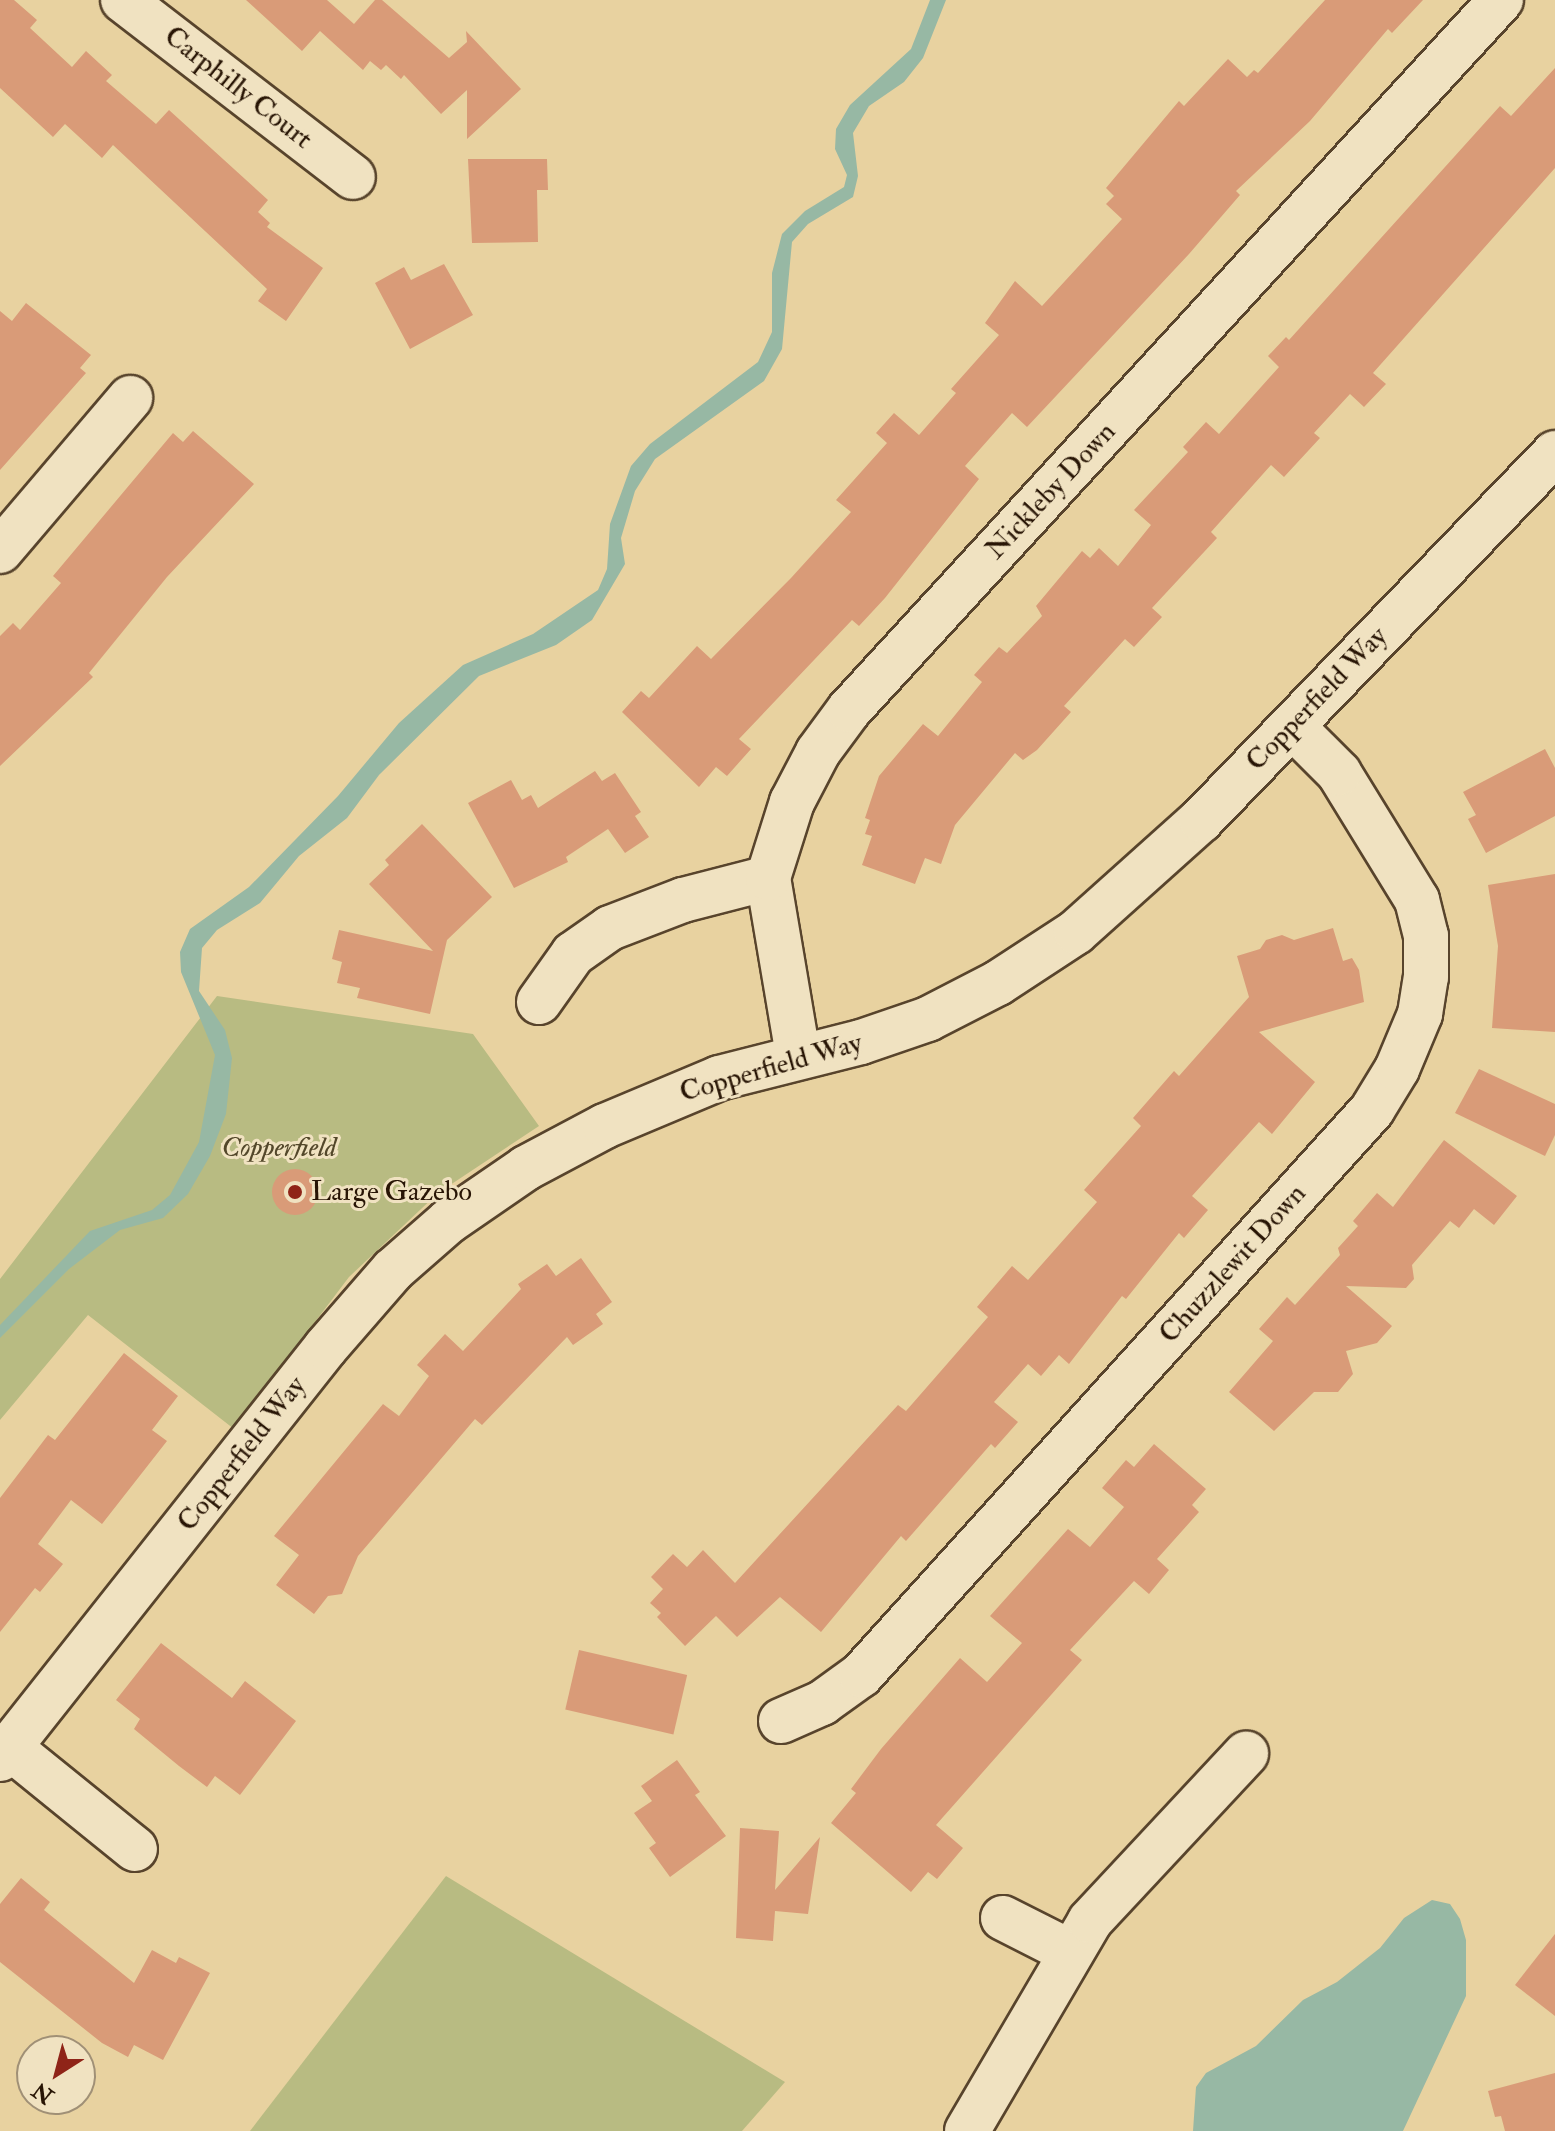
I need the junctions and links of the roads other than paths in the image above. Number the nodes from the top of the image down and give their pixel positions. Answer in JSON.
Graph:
{"nodes":[{"id":1,"x":123,"y":0,"type":"edge"},
{"id":2,"x":1501,"y":0,"type":"edge"},
{"id":3,"x":353,"y":177,"type":"dead end"},
{"id":4,"x":130,"y":398,"type":"dead end"},
{"id":5,"x":1555,"y":453,"type":"edge"},
{"id":6,"x":0,"y":551,"type":"edge"},
{"id":7,"x":1292,"y":726,"type":"junction"},
{"id":8,"x":768,"y":878,"type":"junction"},
{"id":9,"x":539,"y":1002,"type":"dead end"},
{"id":10,"x":798,"y":1055,"type":"junction"},
{"id":11,"x":781,"y":1721,"type":"dead end"},
{"id":12,"x":5,"y":1753,"type":"edge"},
{"id":13,"x":1246,"y":1754,"type":"dead end"},
{"id":14,"x":135,"y":1849,"type":"dead end"},
{"id":15,"x":1003,"y":1918,"type":"dead end"},
{"id":16,"x":1070,"y":1952,"type":"junction"},
{"id":17,"x":967,"y":2131,"type":"edge"}],
"edges":[{"from":1,"to":3,"type":"street","name":"Carphilly Court"},
{"from":2,"to":8,"type":"street","name":"Nickleby Down"},
{"from":4,"to":6,"type":"street"},
{"from":5,"to":7,"type":"street","name":"Copperfield Way"},
{"from":7,"to":10,"type":"street","name":"Copperfield Way"},
{"from":7,"to":11,"type":"street","name":"Chuzzlewit Down"},
{"from":8,"to":9,"type":"street"},
{"from":8,"to":10,"type":"street","name":"Nickleby Down"},
{"from":10,"to":12,"type":"street","name":"Copperfield Way"},
{"from":12,"to":14,"type":"street"},
{"from":13,"to":16,"type":"street"},
{"from":15,"to":16,"type":"street"},
{"from":16,"to":17,"type":"street"}]}
